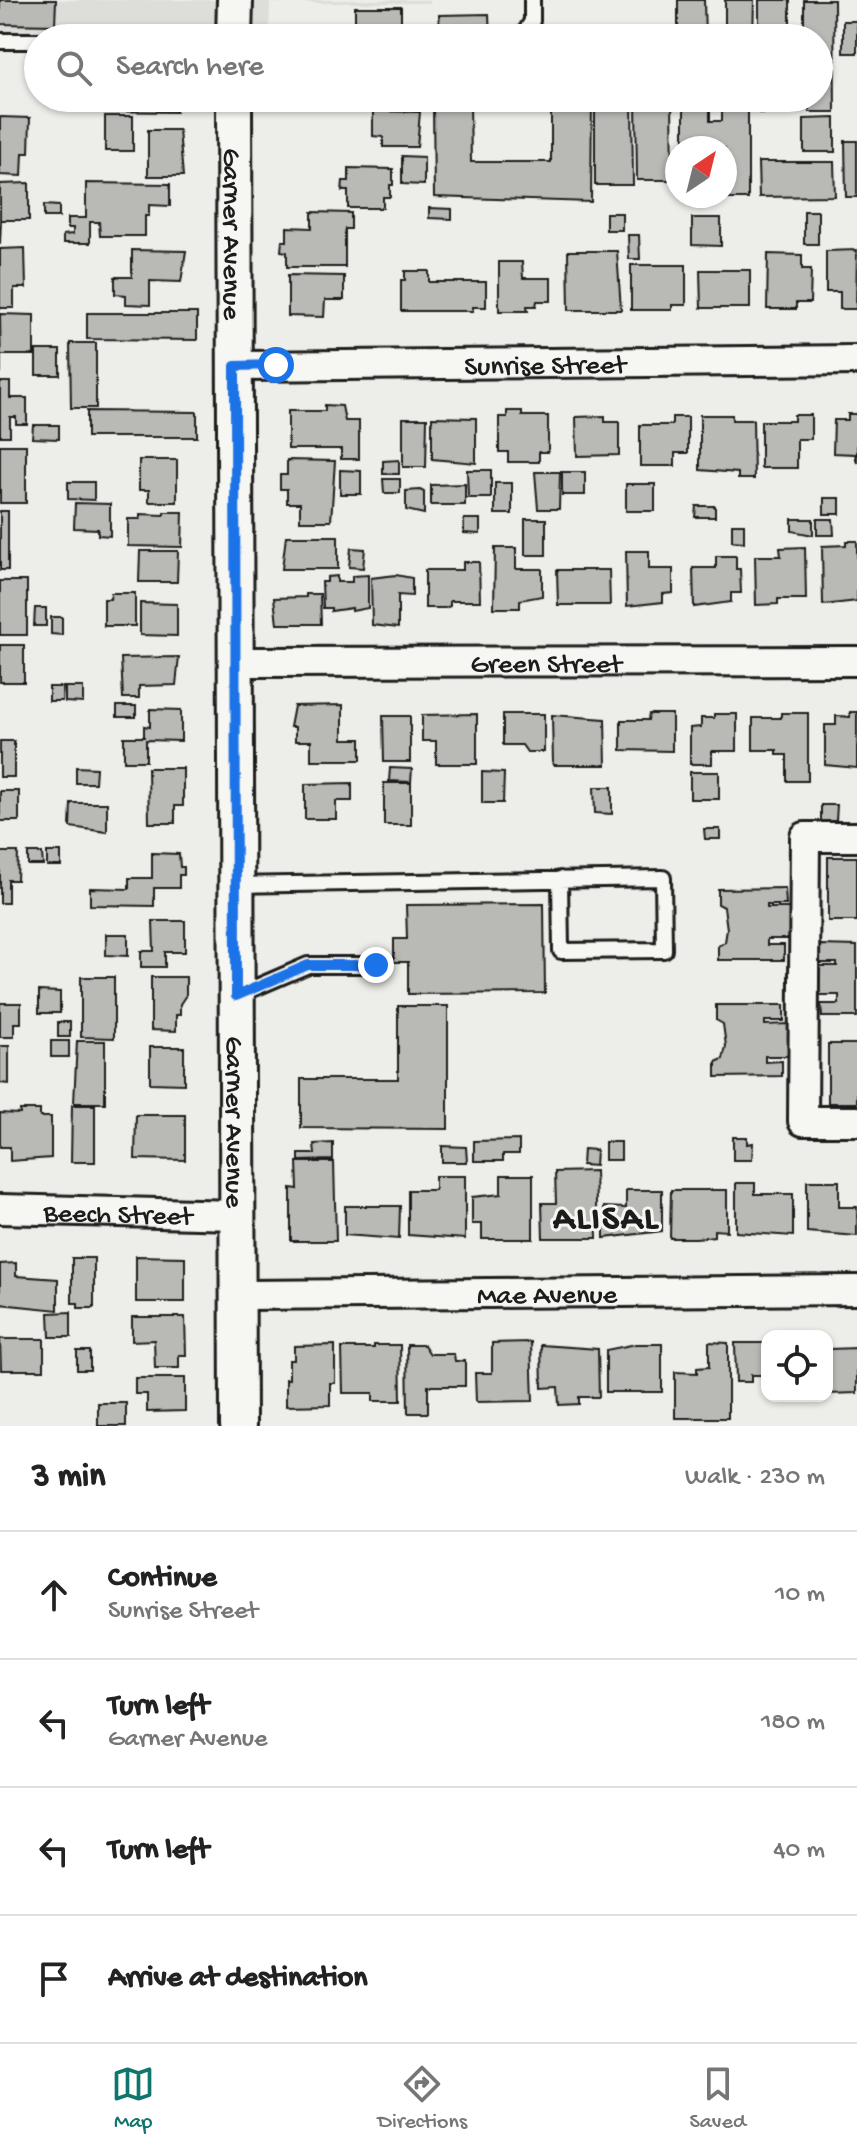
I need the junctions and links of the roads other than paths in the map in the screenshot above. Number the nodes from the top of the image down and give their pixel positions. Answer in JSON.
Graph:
{"nodes":[{"id":1,"x":235,"y":0,"type":"edge"},
{"id":2,"x":532,"y":0,"type":"edge"},
{"id":3,"x":234,"y":24,"type":"edge"},
{"id":4,"x":530,"y":24,"type":"edge"},
{"id":5,"x":0,"y":41,"type":"edge"},
{"id":6,"x":24,"y":41,"type":"edge"},
{"id":7,"x":234,"y":112,"type":"edge"},
{"id":8,"x":857,"y":360,"type":"edge"},
{"id":9,"x":235,"y":366,"type":"junction"},
{"id":10,"x":857,"y":661,"type":"edge"},
{"id":11,"x":236,"y":662,"type":"junction"},
{"id":12,"x":857,"y":837,"type":"edge"},
{"id":13,"x":560,"y":879,"type":"junction"},
{"id":14,"x":236,"y":885,"type":"junction"},
{"id":15,"x":376,"y":965,"type":"dead end"},
{"id":16,"x":236,"y":996,"type":"junction"},
{"id":17,"x":857,"y":1121,"type":"edge"},
{"id":18,"x":0,"y":1209,"type":"edge"},
{"id":19,"x":237,"y":1215,"type":"junction"},
{"id":20,"x":857,"y":1290,"type":"edge"},
{"id":21,"x":237,"y":1295,"type":"junction"},
{"id":22,"x":238,"y":1426,"type":"edge"}],
"edges":[{"from":1,"to":3,"type":"street"},
{"from":2,"to":4,"type":"lane"},
{"from":5,"to":6,"type":"lane"},
{"from":7,"to":9,"type":"street","name":"Garner Avenue"},
{"from":8,"to":9,"type":"street","name":"Sunrise Street"},
{"from":9,"to":11,"type":"street","name":"Garner Avenue"},
{"from":10,"to":11,"type":"street","name":"Green Street"},
{"from":11,"to":14,"type":"street","name":"Garner Avenue"},
{"from":12,"to":17,"type":"street"},
{"from":13,"to":13,"type":"lane"},
{"from":13,"to":14,"type":"lane"},
{"from":14,"to":16,"type":"street","name":"Garner Avenue"},
{"from":15,"to":16,"type":"lane"},
{"from":16,"to":19,"type":"street","name":"Garner Avenue"},
{"from":18,"to":19,"type":"street","name":"Beech Street"},
{"from":19,"to":21,"type":"street","name":"Garner Avenue"},
{"from":20,"to":21,"type":"street","name":"Mae Avenue"},
{"from":21,"to":22,"type":"street","name":"Garner Avenue"}]}
